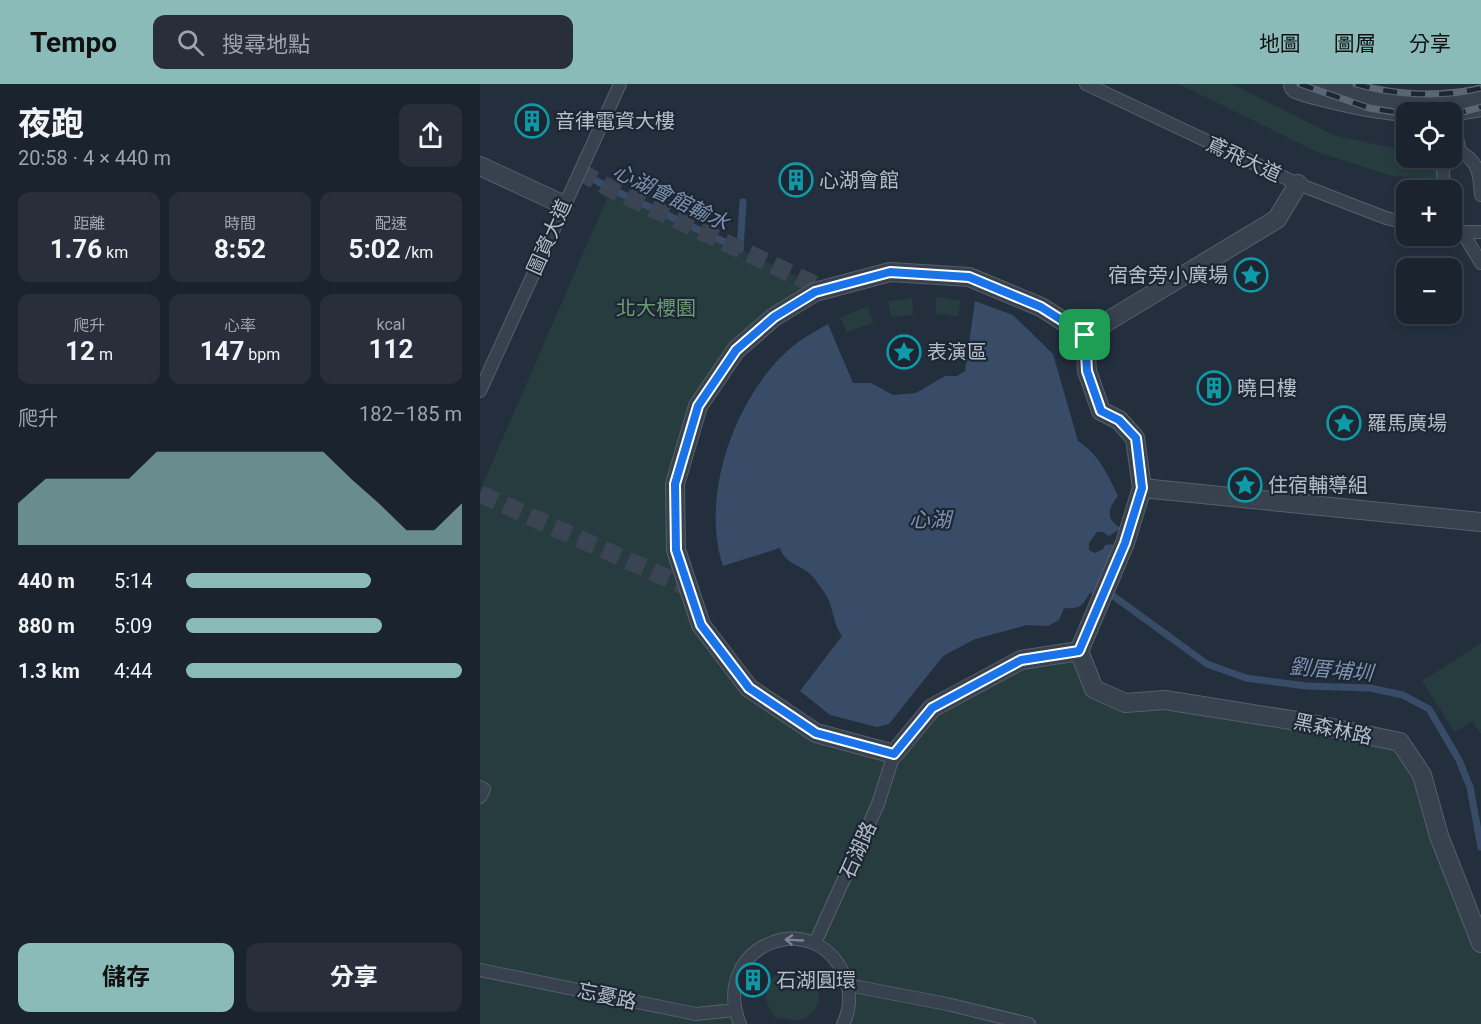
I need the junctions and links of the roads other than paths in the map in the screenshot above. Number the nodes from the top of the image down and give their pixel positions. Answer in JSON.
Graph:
{"nodes":[{"id":1,"x":620,"y":84,"type":"edge"},
{"id":2,"x":1086,"y":84,"type":"edge"},
{"id":3,"x":1299,"y":84,"type":"edge"},
{"id":4,"x":1481,"y":101,"type":"edge"},
{"id":5,"x":1396,"y":106,"type":"edge"},
{"id":6,"x":1462,"y":107,"type":"edge"},
{"id":7,"x":1462,"y":159,"type":"edge"},
{"id":8,"x":480,"y":166,"type":"edge"},
{"id":9,"x":1298,"y":184,"type":"junction"},
{"id":10,"x":1481,"y":195,"type":"edge"},
{"id":11,"x":564,"y":204,"type":"junction"},
{"id":12,"x":1396,"y":220,"type":"edge"},
{"id":13,"x":1462,"y":232,"type":"edge"},
{"id":14,"x":1481,"y":232,"type":"edge"},
{"id":15,"x":1462,"y":238,"type":"edge"},
{"id":16,"x":1481,"y":263,"type":"edge"},
{"id":17,"x":1085,"y":335,"type":"junction"},
{"id":18,"x":480,"y":391,"type":"edge"},
{"id":19,"x":1142,"y":488,"type":"junction"},
{"id":20,"x":1481,"y":522,"type":"edge"},
{"id":21,"x":1079,"y":651,"type":"junction"},
{"id":22,"x":894,"y":754,"type":"junction"},
{"id":23,"x":480,"y":787,"type":"edge"},
{"id":24,"x":480,"y":797,"type":"edge"},
{"id":25,"x":815,"y":943,"type":"junction"},
{"id":26,"x":1481,"y":943,"type":"edge"},
{"id":27,"x":480,"y":970,"type":"edge"},
{"id":28,"x":848,"y":985,"type":"junction"},
{"id":29,"x":735,"y":1010,"type":"junction"},
{"id":30,"x":740,"y":1024,"type":"edge"},
{"id":31,"x":843,"y":1024,"type":"edge"},
{"id":32,"x":1029,"y":1024,"type":"edge"}],
"edges":[{"from":1,"to":11,"type":"lane","name":"圖資大道"},
{"from":2,"to":9,"type":"lane","name":"鳶飛大道"},
{"from":3,"to":5,"type":"street"},
{"from":4,"to":6,"type":"street"},
{"from":7,"to":10,"type":"lane"},
{"from":8,"to":11,"type":"street"},
{"from":9,"to":12,"type":"lane","name":"鳶飛大道"},
{"from":9,"to":17,"type":"street"},
{"from":11,"to":18,"type":"lane","name":"圖資大道"},
{"from":13,"to":14,"type":"lane"},
{"from":15,"to":16,"type":"lane"},
{"from":17,"to":19,"type":"street"},
{"from":17,"to":22,"type":"street"},
{"from":19,"to":20,"type":"street"},
{"from":19,"to":21,"type":"street"},
{"from":21,"to":22,"type":"street"},
{"from":21,"to":26,"type":"street","name":"黑森林路"},
{"from":22,"to":25,"type":"lane","name":"石湖路"},
{"from":23,"to":24,"type":"lane"},
{"from":25,"to":28,"type":"lane"},
{"from":25,"to":29,"type":"lane","one_way":true},
{"from":27,"to":29,"type":"lane","name":"忘憂路"},
{"from":28,"to":31,"type":"lane"},
{"from":28,"to":32,"type":"lane"},
{"from":29,"to":30,"type":"lane"}]}
